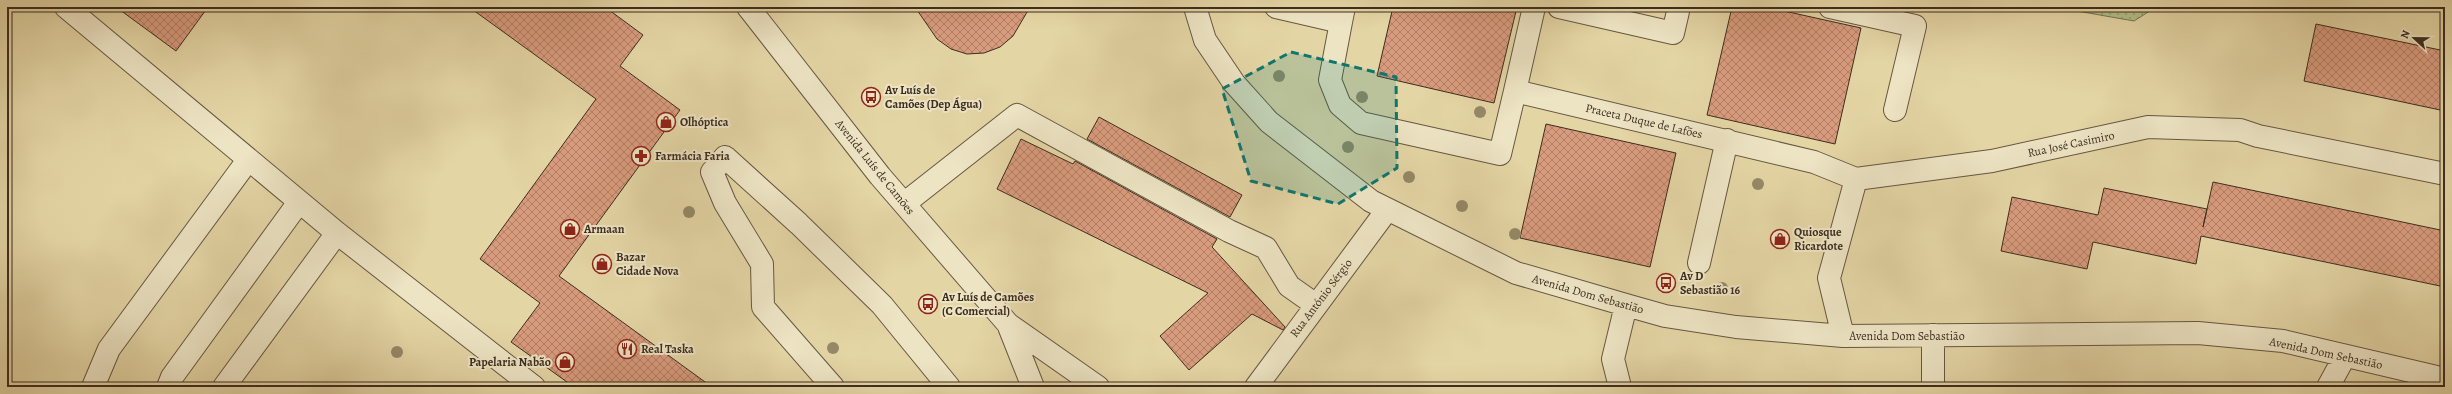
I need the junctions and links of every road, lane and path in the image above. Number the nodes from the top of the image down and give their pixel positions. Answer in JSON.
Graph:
{"nodes":[{"id":1,"x":66,"y":7,"type":"edge"},
{"id":2,"x":748,"y":7,"type":"edge"},
{"id":3,"x":1195,"y":7,"type":"edge"},
{"id":4,"x":1276,"y":7,"type":"edge"},
{"id":5,"x":1534,"y":7,"type":"edge"},
{"id":6,"x":1559,"y":7,"type":"edge"},
{"id":7,"x":1679,"y":7,"type":"edge"},
{"id":8,"x":1830,"y":7,"type":"edge"},
{"id":9,"x":1342,"y":15,"type":"edge"},
{"id":10,"x":1515,"y":91,"type":"junction"},
{"id":11,"x":1895,"y":110,"type":"dead end"},
{"id":12,"x":1727,"y":140,"type":"junction"},
{"id":13,"x":248,"y":160,"type":"junction"},
{"id":14,"x":2445,"y":174,"type":"edge"},
{"id":15,"x":1856,"y":179,"type":"junction"},
{"id":16,"x":299,"y":202,"type":"junction"},
{"id":17,"x":905,"y":203,"type":"junction"},
{"id":18,"x":1386,"y":210,"type":"junction"},
{"id":19,"x":337,"y":233,"type":"junction"},
{"id":20,"x":1699,"y":263,"type":"dead end"},
{"id":21,"x":1316,"y":305,"type":"junction"},
{"id":22,"x":1626,"y":306,"type":"junction"},
{"id":23,"x":1008,"y":324,"type":"junction"},
{"id":24,"x":1843,"y":336,"type":"junction"},
{"id":25,"x":1934,"y":336,"type":"junction"},
{"id":26,"x":2345,"y":356,"type":"junction"},
{"id":27,"x":2445,"y":379,"type":"edge"},
{"id":28,"x":93,"y":387,"type":"edge"},
{"id":29,"x":168,"y":387,"type":"edge"},
{"id":30,"x":224,"y":387,"type":"edge"},
{"id":31,"x":534,"y":387,"type":"edge"},
{"id":32,"x":833,"y":387,"type":"edge"},
{"id":33,"x":949,"y":387,"type":"edge"},
{"id":34,"x":1033,"y":387,"type":"edge"},
{"id":35,"x":1098,"y":387,"type":"edge"},
{"id":36,"x":1256,"y":387,"type":"edge"},
{"id":37,"x":1620,"y":387,"type":"edge"},
{"id":38,"x":1932,"y":387,"type":"edge"},
{"id":39,"x":2328,"y":387,"type":"edge"}],
"edges":[{"from":1,"to":13,"type":"street"},
{"from":2,"to":17,"type":"street","name":"Avenida Luís de Camões"},
{"from":3,"to":18,"type":"street","name":"Avenida Dom Sebastião"},
{"from":4,"to":9,"type":"street"},
{"from":5,"to":10,"type":"street"},
{"from":6,"to":7,"type":"street"},
{"from":8,"to":11,"type":"street"},
{"from":9,"to":10,"type":"street"},
{"from":10,"to":12,"type":"street","name":"Praceta Duque de Lafões"},
{"from":12,"to":15,"type":"street","name":"Praceta Duque de Lafões"},
{"from":12,"to":20,"type":"street"},
{"from":13,"to":16,"type":"street"},
{"from":13,"to":28,"type":"street"},
{"from":14,"to":15,"type":"street","name":"Rua José Casimiro"},
{"from":15,"to":24,"type":"street"},
{"from":16,"to":19,"type":"street"},
{"from":16,"to":29,"type":"street"},
{"from":17,"to":21,"type":"street"},
{"from":17,"to":23,"type":"street","name":"Avenida Luís de Camões"},
{"from":18,"to":21,"type":"street","name":"Rua António Sérgio"},
{"from":18,"to":22,"type":"street","name":"Avenida Dom Sebastião"},
{"from":19,"to":30,"type":"street"},
{"from":19,"to":31,"type":"street"},
{"from":21,"to":36,"type":"street","name":"Rua António Sérgio"},
{"from":22,"to":24,"type":"street","name":"Avenida Dom Sebastião"},
{"from":22,"to":37,"type":"street"},
{"from":23,"to":34,"type":"street"},
{"from":23,"to":35,"type":"street"},
{"from":24,"to":25,"type":"street","name":"Avenida Dom Sebastião"},
{"from":25,"to":26,"type":"street","name":"Avenida Dom Sebastião"},
{"from":25,"to":38,"type":"street"},
{"from":26,"to":27,"type":"street","name":"Avenida Dom Sebastião"},
{"from":26,"to":39,"type":"street"},
{"from":32,"to":33,"type":"street"}]}
